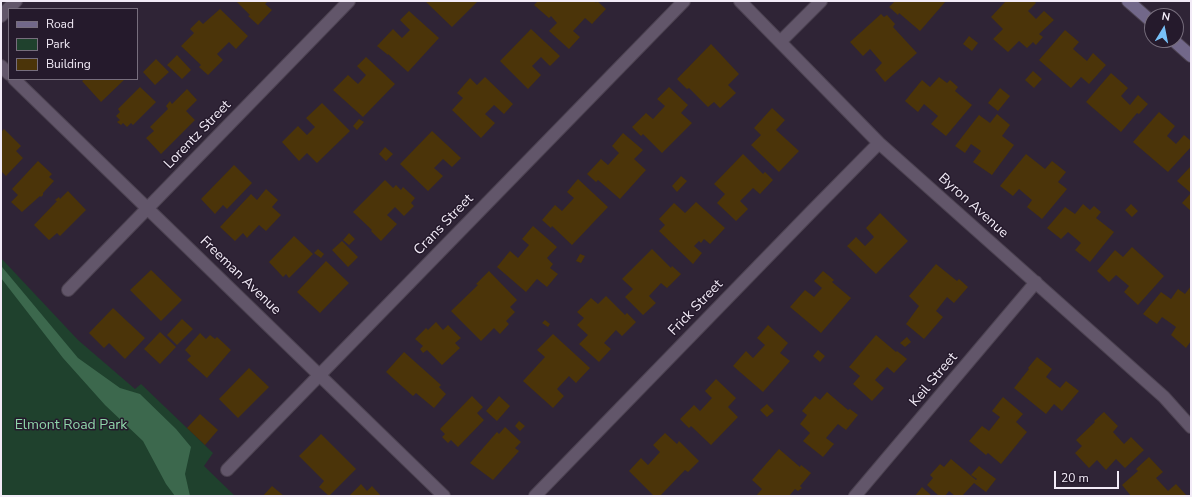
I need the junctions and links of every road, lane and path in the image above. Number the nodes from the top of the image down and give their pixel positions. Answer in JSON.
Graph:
{"nodes":[{"id":1,"x":348,"y":1,"type":"edge"},
{"id":2,"x":684,"y":1,"type":"edge"},
{"id":3,"x":740,"y":1,"type":"edge"},
{"id":4,"x":821,"y":1,"type":"edge"},
{"id":5,"x":1128,"y":1,"type":"edge"},
{"id":6,"x":1144,"y":15,"type":"edge"},
{"id":7,"x":780,"y":42,"type":"junction"},
{"id":8,"x":1182,"y":48,"type":"edge"},
{"id":9,"x":1191,"y":56,"type":"edge"},
{"id":10,"x":15,"y":80,"type":"edge"},
{"id":11,"x":879,"y":143,"type":"junction"},
{"id":12,"x":148,"y":208,"type":"junction"},
{"id":13,"x":1036,"y":282,"type":"junction"},
{"id":14,"x":68,"y":290,"type":"dead end"},
{"id":15,"x":320,"y":374,"type":"junction"},
{"id":16,"x":1191,"y":427,"type":"edge"},
{"id":17,"x":227,"y":470,"type":"dead end"},
{"id":18,"x":444,"y":496,"type":"edge"},
{"id":19,"x":535,"y":496,"type":"edge"},
{"id":20,"x":855,"y":496,"type":"edge"}],
"edges":[{"from":1,"to":12,"type":"street","name":"Lorentz Street"},
{"from":2,"to":15,"type":"street","name":"Crans Street"},
{"from":3,"to":7,"type":"street","name":"Byron Avenue"},
{"from":4,"to":7,"type":"street"},
{"from":5,"to":6,"type":"main road"},
{"from":7,"to":11,"type":"street","name":"Byron Avenue"},
{"from":8,"to":9,"type":"main road"},
{"from":10,"to":12,"type":"street","name":"Freeman Avenue"},
{"from":11,"to":13,"type":"street","name":"Byron Avenue"},
{"from":11,"to":19,"type":"street","name":"Frick Street"},
{"from":12,"to":14,"type":"street","name":"Lorentz Street"},
{"from":12,"to":15,"type":"street","name":"Freeman Avenue"},
{"from":13,"to":16,"type":"street","name":"Byron Avenue"},
{"from":13,"to":20,"type":"street","name":"Keil Street"},
{"from":15,"to":17,"type":"street","name":"Crans Street"},
{"from":15,"to":18,"type":"street","name":"Freeman Avenue"}]}
